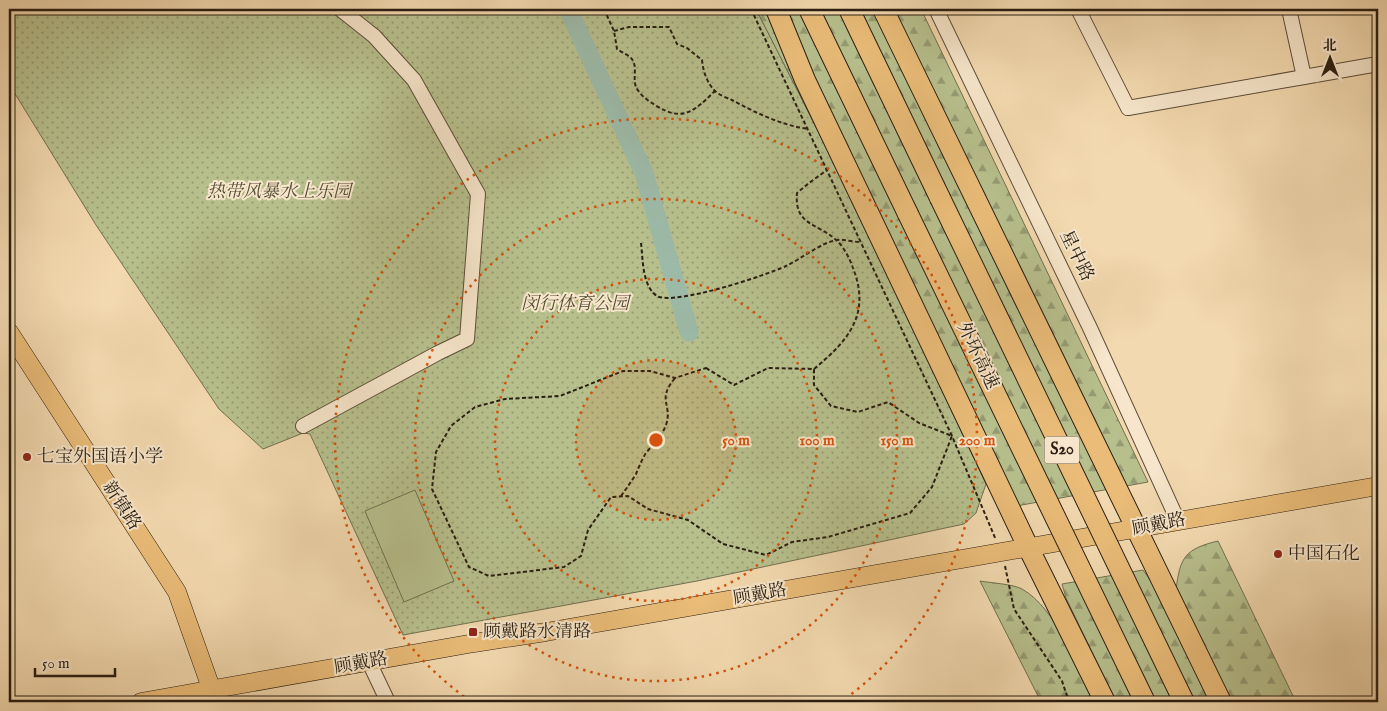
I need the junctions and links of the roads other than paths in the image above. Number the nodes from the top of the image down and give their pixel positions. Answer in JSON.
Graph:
{"nodes":[{"id":1,"x":340,"y":9,"type":"edge"},
{"id":2,"x":776,"y":9,"type":"edge"},
{"id":3,"x":809,"y":9,"type":"edge"},
{"id":4,"x":849,"y":9,"type":"edge"},
{"id":5,"x":883,"y":9,"type":"edge"},
{"id":6,"x":936,"y":9,"type":"edge"},
{"id":7,"x":1078,"y":9,"type":"edge"},
{"id":8,"x":1289,"y":9,"type":"edge"},
{"id":9,"x":1378,"y":64,"type":"edge"},
{"id":10,"x":1304,"y":77,"type":"junction"},
{"id":11,"x":9,"y":332,"type":"edge"},
{"id":12,"x":303,"y":426,"type":"dead end"},
{"id":13,"x":1378,"y":486,"type":"edge"},
{"id":14,"x":1178,"y":521,"type":"junction"},
{"id":15,"x":1137,"y":529,"type":"junction"},
{"id":16,"x":1030,"y":549,"type":"junction"},
{"id":17,"x":369,"y":662,"type":"junction"},
{"id":18,"x":214,"y":698,"type":"edge"},
{"id":19,"x":141,"y":702,"type":"edge"},
{"id":20,"x":388,"y":702,"type":"edge"},
{"id":21,"x":1105,"y":702,"type":"edge"},
{"id":22,"x":1144,"y":702,"type":"edge"},
{"id":23,"x":1184,"y":702,"type":"edge"},
{"id":24,"x":1221,"y":702,"type":"edge"}],
"edges":[{"from":1,"to":12,"type":"street"},
{"from":2,"to":16,"type":"highway"},
{"from":3,"to":22,"type":"highway","name":"外环高速","number":"S20","bridge":true},
{"from":4,"to":23,"type":"highway","name":"外环高速","number":"S20","bridge":true},
{"from":5,"to":15,"type":"highway"},
{"from":6,"to":14,"type":"street","name":"星中路"},
{"from":7,"to":10,"type":"street"},
{"from":8,"to":10,"type":"street"},
{"from":9,"to":10,"type":"street"},
{"from":11,"to":18,"type":"main road","name":"新镇路"},
{"from":13,"to":14,"type":"main road","name":"顾戴路"},
{"from":14,"to":15,"type":"main road","name":"顾戴路"},
{"from":15,"to":16,"type":"main road","name":"顾戴路"},
{"from":15,"to":24,"type":"highway"},
{"from":16,"to":17,"type":"main road","name":"顾戴路"},
{"from":16,"to":21,"type":"highway"},
{"from":17,"to":18,"type":"main road","name":"顾戴路"},
{"from":17,"to":20,"type":"street"},
{"from":18,"to":19,"type":"main road","name":"顾戴路"}]}
